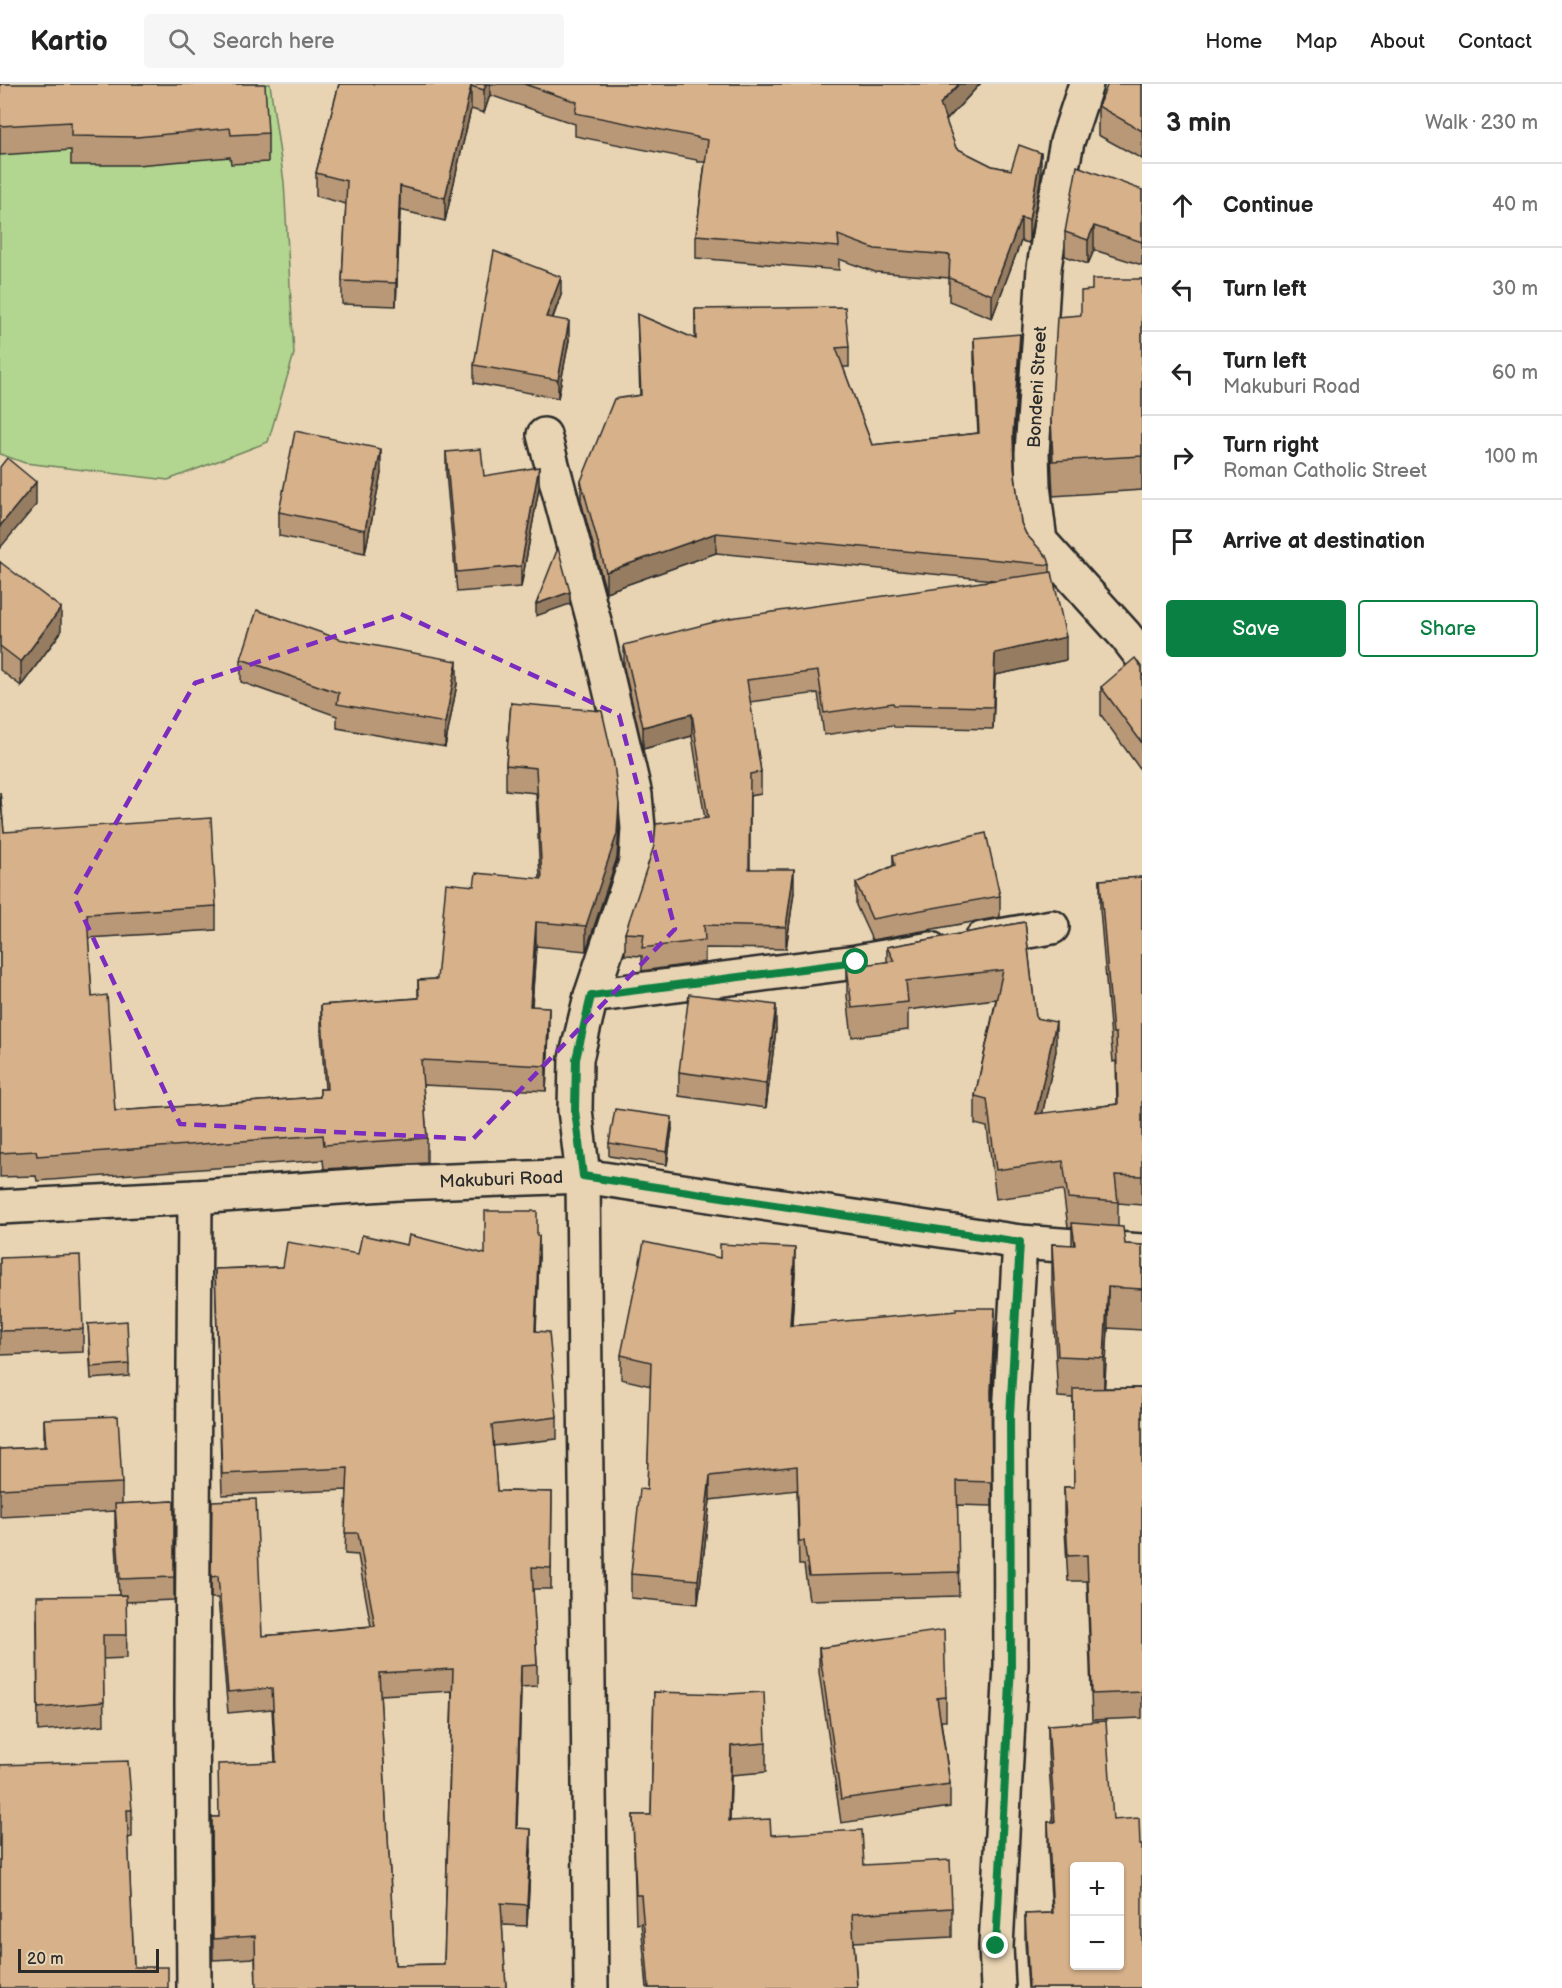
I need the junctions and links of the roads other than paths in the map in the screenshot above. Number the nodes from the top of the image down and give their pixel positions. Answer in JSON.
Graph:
{"nodes":[{"id":1,"x":1086,"y":84,"type":"edge"},
{"id":2,"x":544,"y":435,"type":"dead end"},
{"id":3,"x":1142,"y":657,"type":"edge"},
{"id":4,"x":1052,"y":927,"type":"dead end"},
{"id":5,"x":591,"y":996,"type":"junction"},
{"id":6,"x":583,"y":1176,"type":"junction"},
{"id":7,"x":195,"y":1197,"type":"junction"},
{"id":8,"x":0,"y":1207,"type":"edge"},
{"id":9,"x":1020,"y":1242,"type":"junction"},
{"id":10,"x":1142,"y":1251,"type":"edge"},
{"id":11,"x":194,"y":1988,"type":"edge"},
{"id":12,"x":591,"y":1988,"type":"edge"},
{"id":13,"x":998,"y":1988,"type":"edge"}],
"edges":[{"from":1,"to":3,"type":"street","name":"Bondeni Street"},
{"from":2,"to":5,"type":"street"},
{"from":4,"to":5,"type":"street"},
{"from":5,"to":6,"type":"street"},
{"from":6,"to":7,"type":"street","name":"Makuburi Road"},
{"from":6,"to":9,"type":"street","name":"Makuburi Road"},
{"from":6,"to":12,"type":"street"},
{"from":7,"to":8,"type":"street","name":"Makuburi Road"},
{"from":7,"to":11,"type":"street"},
{"from":9,"to":10,"type":"street","name":"Makuburi Road"},
{"from":9,"to":13,"type":"street"}]}
